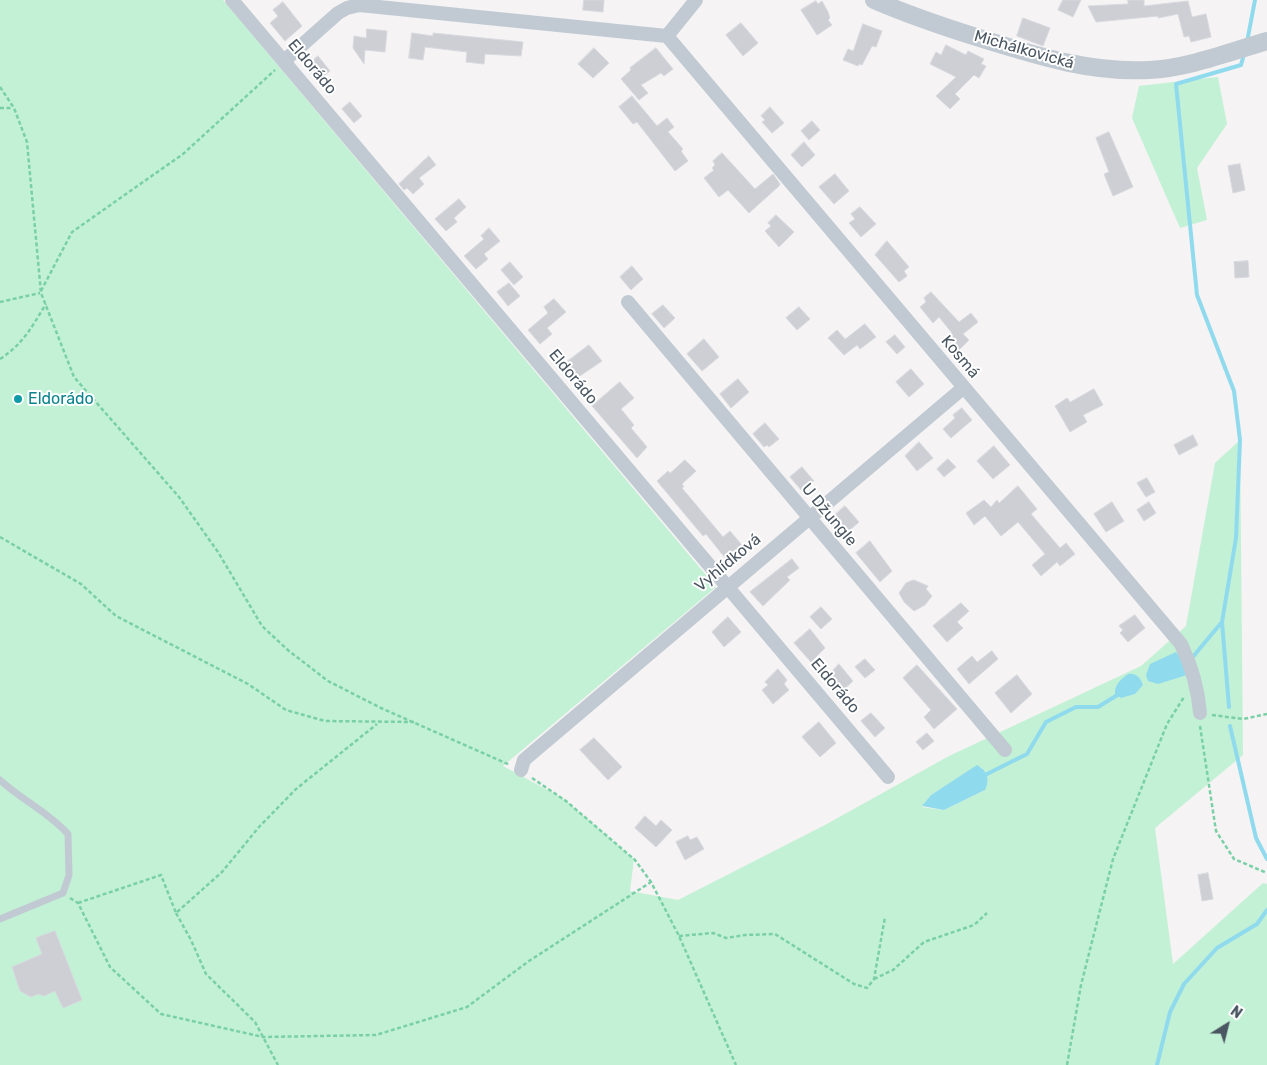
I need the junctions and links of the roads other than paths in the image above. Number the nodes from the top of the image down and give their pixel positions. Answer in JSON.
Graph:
{"nodes":[{"id":1,"x":232,"y":0,"type":"edge"},
{"id":2,"x":696,"y":0,"type":"edge"},
{"id":3,"x":874,"y":0,"type":"edge"},
{"id":4,"x":667,"y":36,"type":"junction"},
{"id":5,"x":1267,"y":41,"type":"edge"},
{"id":6,"x":284,"y":61,"type":"junction"},
{"id":7,"x":628,"y":302,"type":"dead end"},
{"id":8,"x":963,"y":388,"type":"junction"},
{"id":9,"x":808,"y":518,"type":"junction"},
{"id":10,"x":727,"y":587,"type":"junction"},
{"id":11,"x":1200,"y":713,"type":"road end"},
{"id":12,"x":1005,"y":750,"type":"dead end"},
{"id":13,"x":521,"y":770,"type":"road end"},
{"id":14,"x":888,"y":777,"type":"dead end"},
{"id":15,"x":0,"y":780,"type":"edge"},
{"id":16,"x":0,"y":920,"type":"edge"}],
"edges":[{"from":1,"to":6,"type":"street","name":"Eldorádo"},
{"from":2,"to":4,"type":"street"},
{"from":3,"to":5,"type":"street","name":"Michálkovická"},
{"from":4,"to":6,"type":"street"},
{"from":4,"to":8,"type":"street","name":"Kosmá"},
{"from":6,"to":10,"type":"street","name":"Eldorádo"},
{"from":7,"to":9,"type":"street","name":"U Džungle"},
{"from":8,"to":9,"type":"street","name":"Vyhlídková"},
{"from":8,"to":11,"type":"street","name":"Kosmá"},
{"from":9,"to":10,"type":"street","name":"Vyhlídková"},
{"from":9,"to":12,"type":"street","name":"U Džungle"},
{"from":10,"to":13,"type":"street","name":"Vyhlídková"},
{"from":10,"to":14,"type":"street","name":"Eldorádo"},
{"from":15,"to":16,"type":"lane"}]}
